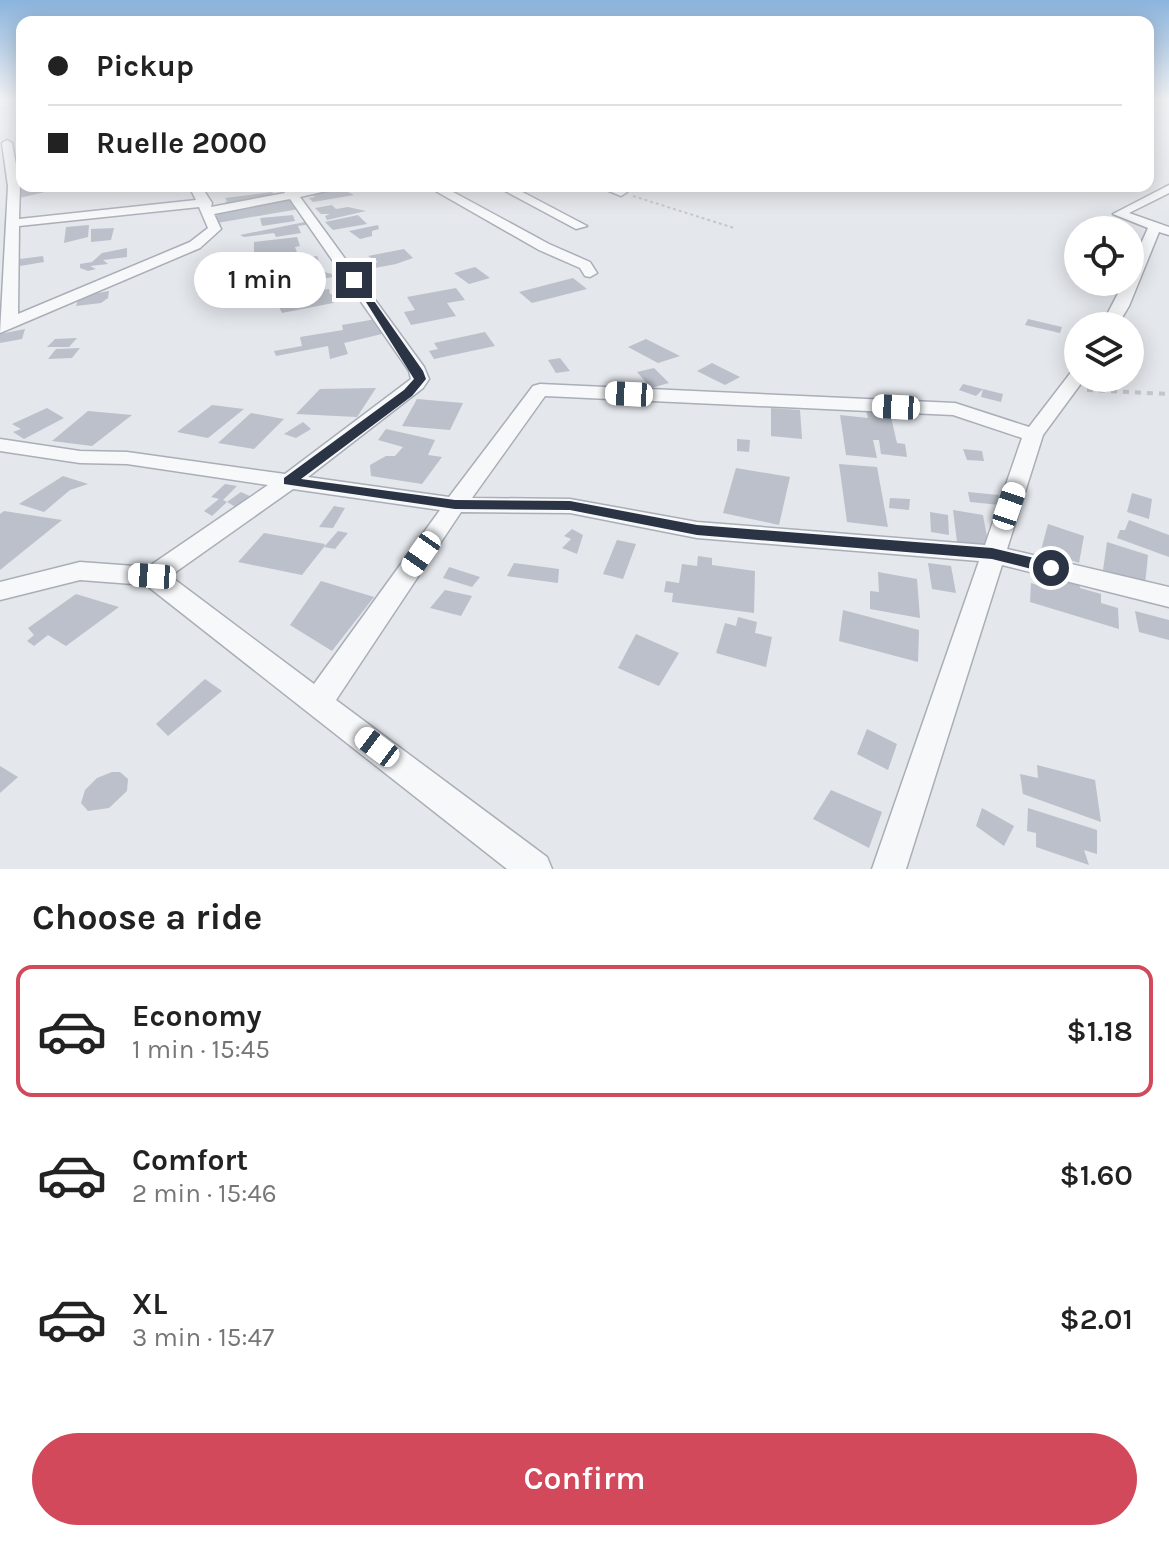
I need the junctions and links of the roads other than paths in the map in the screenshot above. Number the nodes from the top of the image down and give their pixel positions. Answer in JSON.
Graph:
{"nodes":[{"id":1,"x":4,"y":144,"type":"edge"},
{"id":2,"x":1169,"y":188,"type":"edge"},
{"id":3,"x":198,"y":192,"type":"edge"},
{"id":4,"x":280,"y":192,"type":"edge"},
{"id":5,"x":291,"y":192,"type":"edge"},
{"id":6,"x":444,"y":192,"type":"edge"},
{"id":7,"x":514,"y":192,"type":"edge"},
{"id":8,"x":207,"y":207,"type":"junction"},
{"id":9,"x":13,"y":223,"type":"junction"},
{"id":10,"x":581,"y":226,"type":"dead end"},
{"id":11,"x":1162,"y":230,"type":"edge"},
{"id":12,"x":590,"y":273,"type":"dead end"},
{"id":13,"x":1117,"y":312,"type":"edge"},
{"id":14,"x":5,"y":326,"type":"edge"},
{"id":15,"x":1066,"y":392,"type":"edge"},
{"id":16,"x":1033,"y":435,"type":"junction"},
{"id":17,"x":0,"y":445,"type":"edge"},
{"id":18,"x":289,"y":481,"type":"junction"},
{"id":19,"x":455,"y":505,"type":"junction"},
{"id":20,"x":992,"y":554,"type":"junction"},
{"id":21,"x":152,"y":576,"type":"junction"},
{"id":22,"x":0,"y":591,"type":"edge"},
{"id":23,"x":1169,"y":597,"type":"edge"},
{"id":24,"x":318,"y":702,"type":"junction"},
{"id":25,"x":535,"y":869,"type":"edge"},
{"id":26,"x":889,"y":869,"type":"edge"}],
"edges":[{"from":1,"to":9,"type":"street"},
{"from":2,"to":11,"type":"street"},
{"from":3,"to":8,"type":"street"},
{"from":4,"to":8,"type":"street"},
{"from":5,"to":18,"type":"street"},
{"from":6,"to":12,"type":"street"},
{"from":7,"to":10,"type":"street"},
{"from":8,"to":9,"type":"street"},
{"from":8,"to":14,"type":"street"},
{"from":9,"to":14,"type":"street"},
{"from":11,"to":13,"type":"street"},
{"from":15,"to":16,"type":"street"},
{"from":16,"to":19,"type":"street"},
{"from":16,"to":20,"type":"street"},
{"from":17,"to":18,"type":"street"},
{"from":18,"to":19,"type":"street"},
{"from":18,"to":21,"type":"street"},
{"from":19,"to":20,"type":"street"},
{"from":19,"to":24,"type":"street"},
{"from":20,"to":23,"type":"street"},
{"from":20,"to":26,"type":"street"},
{"from":21,"to":22,"type":"street"},
{"from":21,"to":24,"type":"street"},
{"from":24,"to":25,"type":"street"}]}
